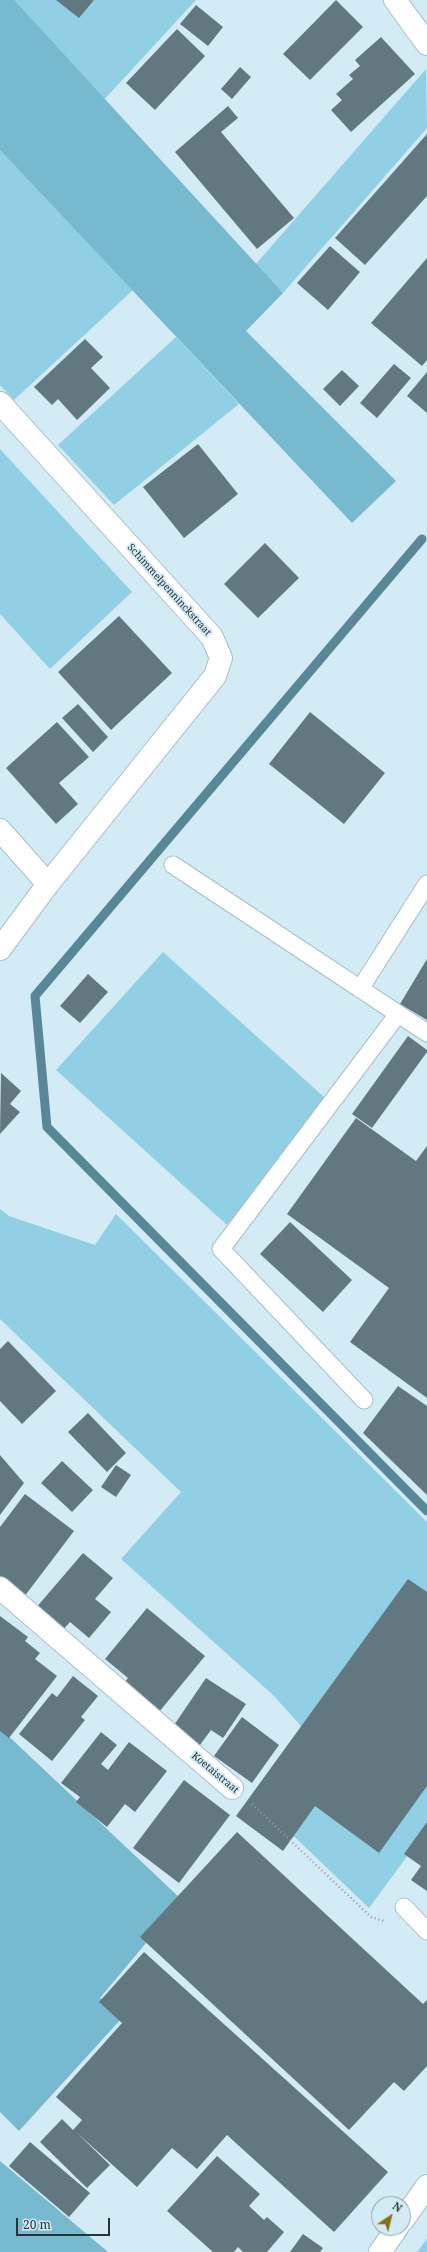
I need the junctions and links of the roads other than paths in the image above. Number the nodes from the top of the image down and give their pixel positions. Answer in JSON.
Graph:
{"nodes":[{"id":1,"x":395,"y":0,"type":"edge"},
{"id":2,"x":427,"y":44,"type":"edge"},
{"id":3,"x":0,"y":403,"type":"edge"},
{"id":4,"x":0,"y":830,"type":"edge"},
{"id":5,"x":173,"y":865,"type":"dead end"},
{"id":6,"x":48,"y":884,"type":"junction"},
{"id":7,"x":427,"y":884,"type":"edge"},
{"id":8,"x":0,"y":949,"type":"edge"},
{"id":9,"x":360,"y":989,"type":"junction"},
{"id":10,"x":398,"y":1014,"type":"junction"},
{"id":11,"x":427,"y":1033,"type":"edge"},
{"id":12,"x":364,"y":1400,"type":"dead end"},
{"id":13,"x":0,"y":1588,"type":"edge"},
{"id":14,"x":232,"y":1788,"type":"road end"},
{"id":15,"x":404,"y":1907,"type":"road end"},
{"id":16,"x":427,"y":1931,"type":"edge"},
{"id":17,"x":427,"y":2186,"type":"edge"},
{"id":18,"x":411,"y":2209,"type":"edge"},
{"id":19,"x":391,"y":2236,"type":"edge"},
{"id":20,"x":380,"y":2252,"type":"edge"}],
"edges":[{"from":1,"to":2,"type":"street"},
{"from":3,"to":6,"type":"street","name":"Schimmelpenninckstraat"},
{"from":4,"to":6,"type":"street"},
{"from":5,"to":9,"type":"lane"},
{"from":6,"to":8,"type":"street","name":"Schimmelpenninckstraat"},
{"from":7,"to":9,"type":"lane"},
{"from":9,"to":10,"type":"lane"},
{"from":10,"to":11,"type":"lane"},
{"from":10,"to":12,"type":"lane"},
{"from":13,"to":14,"type":"street","name":"Koetaistraat"},
{"from":15,"to":16,"type":"lane"},
{"from":17,"to":18,"type":"street"},
{"from":19,"to":20,"type":"street"}]}
